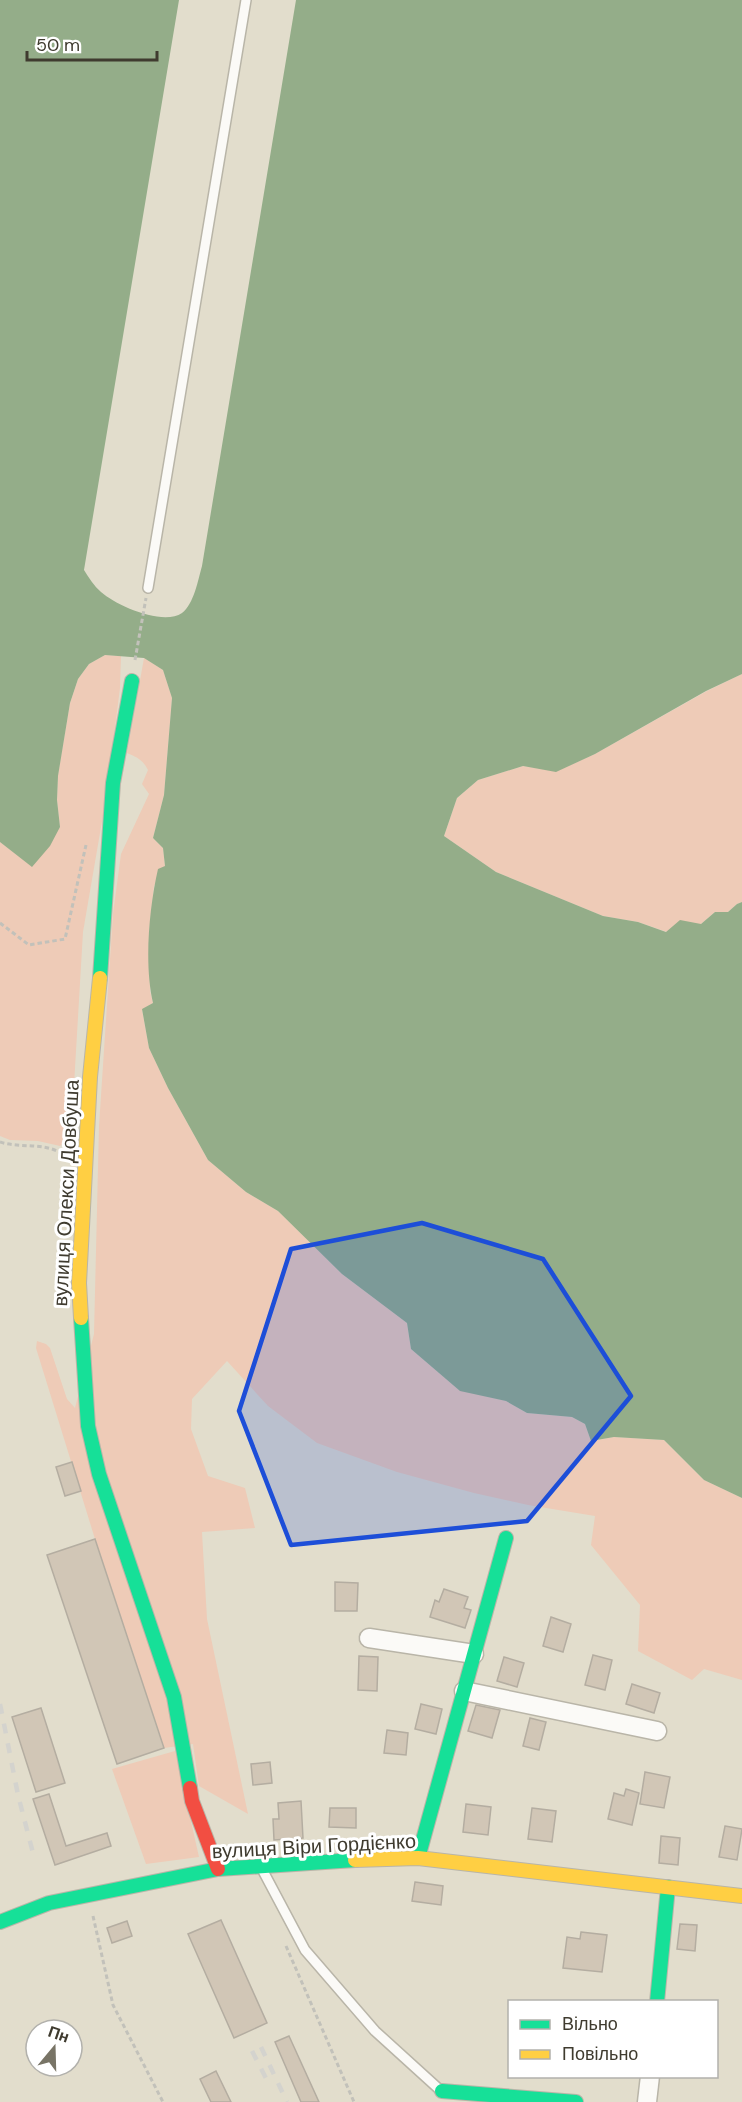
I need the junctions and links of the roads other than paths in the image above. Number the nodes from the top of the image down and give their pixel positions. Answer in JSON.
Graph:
{"nodes":[{"id":1,"x":246,"y":0,"type":"edge"},
{"id":2,"x":148,"y":588,"type":"road end"},
{"id":3,"x":132,"y":681,"type":"road end"},
{"id":4,"x":506,"y":1538,"type":"dead end"},
{"id":5,"x":369,"y":1638,"type":"dead end"},
{"id":6,"x":474,"y":1654,"type":"junction"},
{"id":7,"x":464,"y":1691,"type":"junction"},
{"id":8,"x":657,"y":1731,"type":"dead end"},
{"id":9,"x":418,"y":1858,"type":"junction"},
{"id":10,"x":260,"y":1866,"type":"junction"},
{"id":11,"x":218,"y":1869,"type":"junction"},
{"id":12,"x":668,"y":1887,"type":"junction"},
{"id":13,"x":742,"y":1896,"type":"edge"},
{"id":14,"x":0,"y":1922,"type":"edge"},
{"id":15,"x":657,"y":2000,"type":"edge"},
{"id":16,"x":650,"y":2078,"type":"edge"},
{"id":17,"x":442,"y":2091,"type":"junction"},
{"id":18,"x":452,"y":2102,"type":"edge"},
{"id":19,"x":576,"y":2102,"type":"edge"},
{"id":20,"x":647,"y":2102,"type":"edge"}],
"edges":[{"from":1,"to":2,"type":"lane"},
{"from":3,"to":11,"type":"street","name":"вулиця Олекси Довбуша"},
{"from":4,"to":6,"type":"street"},
{"from":5,"to":6,"type":"street"},
{"from":6,"to":7,"type":"street"},
{"from":7,"to":8,"type":"street"},
{"from":7,"to":9,"type":"street"},
{"from":9,"to":10,"type":"street","name":"вулиця Віри Гордієнко"},
{"from":9,"to":12,"type":"street","name":"вулиця Віри Гордієнко"},
{"from":10,"to":11,"type":"street","name":"вулиця Віри Гордієнко"},
{"from":10,"to":17,"type":"lane"},
{"from":11,"to":14,"type":"street","name":"вулиця Віри Гордієнко"},
{"from":12,"to":13,"type":"street","name":"вулиця Віри Гордієнко"},
{"from":12,"to":15,"type":"street"},
{"from":16,"to":20,"type":"street"},
{"from":17,"to":18,"type":"lane"},
{"from":17,"to":19,"type":"street"}]}
